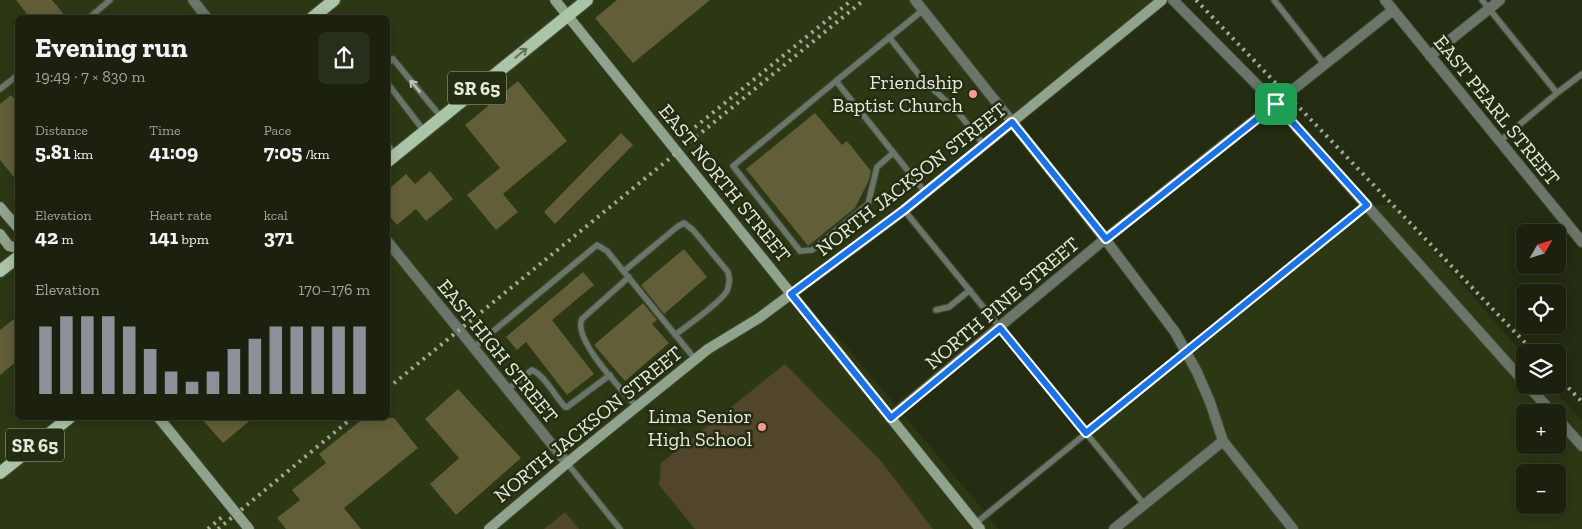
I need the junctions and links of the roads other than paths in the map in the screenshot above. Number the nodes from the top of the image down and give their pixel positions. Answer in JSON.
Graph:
{"nodes":[{"id":1,"x":110,"y":0,"type":"edge"},
{"id":2,"x":193,"y":0,"type":"edge"},
{"id":3,"x":334,"y":0,"type":"edge"},
{"id":4,"x":555,"y":0,"type":"edge"},
{"id":5,"x":587,"y":0,"type":"edge"},
{"id":6,"x":915,"y":0,"type":"edge"},
{"id":7,"x":1162,"y":0,"type":"edge"},
{"id":8,"x":1173,"y":0,"type":"edge"},
{"id":9,"x":1274,"y":0,"type":"edge"},
{"id":10,"x":1385,"y":0,"type":"edge"},
{"id":11,"x":1482,"y":0,"type":"edge"},
{"id":12,"x":1500,"y":0,"type":"edge"},
{"id":13,"x":1489,"y":9,"type":"junction"},
{"id":14,"x":923,"y":10,"type":"junction"},
{"id":15,"x":1393,"y":10,"type":"junction"},
{"id":16,"x":92,"y":15,"type":"edge"},
{"id":17,"x":205,"y":15,"type":"edge"},
{"id":18,"x":316,"y":15,"type":"edge"},
{"id":19,"x":567,"y":16,"type":"junction"},
{"id":20,"x":889,"y":37,"type":"junction"},
{"id":21,"x":1430,"y":56,"type":"junction"},
{"id":22,"x":390,"y":61,"type":"edge"},
{"id":23,"x":1324,"y":65,"type":"junction"},
{"id":24,"x":1582,"y":74,"type":"edge"},
{"id":25,"x":15,"y":77,"type":"edge"},
{"id":26,"x":836,"y":81,"type":"junction"},
{"id":27,"x":390,"y":87,"type":"edge"},
{"id":28,"x":0,"y":89,"type":"edge"},
{"id":29,"x":1557,"y":93,"type":"junction"},
{"id":30,"x":1276,"y":104,"type":"junction"},
{"id":31,"x":441,"y":117,"type":"junction"},
{"id":32,"x":1012,"y":122,"type":"junction"},
{"id":33,"x":424,"y":131,"type":"junction"},
{"id":34,"x":1500,"y":141,"type":"junction"},
{"id":35,"x":984,"y":145,"type":"junction"},
{"id":36,"x":893,"y":153,"type":"junction"},
{"id":37,"x":390,"y":154,"type":"edge"},
{"id":38,"x":925,"y":192,"type":"junction"},
{"id":39,"x":1367,"y":205,"type":"junction"},
{"id":40,"x":0,"y":207,"type":"edge"},
{"id":41,"x":904,"y":210,"type":"junction"},
{"id":42,"x":15,"y":224,"type":"edge"},
{"id":43,"x":0,"y":234,"type":"edge"},
{"id":44,"x":1106,"y":239,"type":"junction"},
{"id":45,"x":1582,"y":242,"type":"edge"},
{"id":46,"x":390,"y":244,"type":"edge"},
{"id":47,"x":15,"y":247,"type":"edge"},
{"id":48,"x":15,"y":259,"type":"edge"},
{"id":49,"x":0,"y":271,"type":"edge"},
{"id":50,"x":624,"y":271,"type":"junction"},
{"id":51,"x":628,"y":277,"type":"junction"},
{"id":52,"x":970,"y":290,"type":"junction"},
{"id":53,"x":791,"y":294,"type":"junction"},
{"id":54,"x":936,"y":310,"type":"dead end"},
{"id":55,"x":1000,"y":328,"type":"junction"},
{"id":56,"x":676,"y":335,"type":"junction"},
{"id":57,"x":473,"y":348,"type":"junction"},
{"id":58,"x":1186,"y":352,"type":"junction"},
{"id":59,"x":695,"y":359,"type":"junction"},
{"id":60,"x":1516,"y":373,"type":"edge"},
{"id":61,"x":610,"y":375,"type":"junction"},
{"id":62,"x":508,"y":390,"type":"junction"},
{"id":63,"x":1535,"y":394,"type":"edge"},
{"id":64,"x":1545,"y":404,"type":"edge"},
{"id":65,"x":636,"y":406,"type":"junction"},
{"id":66,"x":891,"y":418,"type":"junction"},
{"id":67,"x":67,"y":420,"type":"edge"},
{"id":68,"x":161,"y":420,"type":"edge"},
{"id":69,"x":1566,"y":428,"type":"edge"},
{"id":70,"x":1086,"y":433,"type":"junction"},
{"id":71,"x":1223,"y":441,"type":"junction"},
{"id":72,"x":1582,"y":446,"type":"edge"},
{"id":73,"x":567,"y":464,"type":"junction"},
{"id":74,"x":2,"y":468,"type":"edge"},
{"id":75,"x":1144,"y":504,"type":"junction"},
{"id":76,"x":978,"y":526,"type":"edge"},
{"id":77,"x":249,"y":529,"type":"edge"},
{"id":78,"x":489,"y":529,"type":"edge"},
{"id":79,"x":620,"y":529,"type":"edge"},
{"id":80,"x":1114,"y":529,"type":"edge"},
{"id":81,"x":1293,"y":529,"type":"edge"}],
"edges":[{"from":1,"to":16,"type":"lane"},
{"from":2,"to":17,"type":"street"},
{"from":3,"to":18,"type":"main road"},
{"from":4,"to":19,"type":"street","name":"EAST NORTH STREET"},
{"from":5,"to":19,"type":"main road","number":"SR 65"},
{"from":6,"to":14,"type":"street"},
{"from":7,"to":32,"type":"street","name":"NORTH JACKSON STREET"},
{"from":8,"to":30,"type":"street"},
{"from":9,"to":23,"type":"lane"},
{"from":10,"to":15,"type":"street","name":"EAST PEARL STREET"},
{"from":11,"to":13,"type":"lane"},
{"from":12,"to":13,"type":"street"},
{"from":13,"to":21,"type":"street"},
{"from":13,"to":29,"type":"lane"},
{"from":14,"to":20,"type":"lane"},
{"from":14,"to":32,"type":"street"},
{"from":15,"to":21,"type":"street","name":"EAST PEARL STREET"},
{"from":15,"to":23,"type":"street","name":"NORTH PINE STREET"},
{"from":31,"to":19,"type":"main road","number":"SR 65","one_way":true},
{"from":19,"to":53,"type":"street","name":"EAST NORTH STREET"},
{"from":20,"to":26,"type":"lane"},
{"from":20,"to":35,"type":"lane"},
{"from":21,"to":34,"type":"street","name":"EAST PEARL STREET"},
{"from":31,"to":22,"type":"lane","one_way":true},
{"from":23,"to":30,"type":"street","name":"NORTH PINE STREET"},
{"from":24,"to":29,"type":"lane"},
{"from":25,"to":28,"type":"lane"},
{"from":26,"to":36,"type":"lane"},
{"from":26,"to":36,"type":"lane"},
{"from":27,"to":33,"type":"lane"},
{"from":29,"to":34,"type":"lane"},
{"from":30,"to":39,"type":"street"},
{"from":30,"to":44,"type":"street","name":"NORTH PINE STREET"},
{"from":31,"to":33,"type":"main road","number":"SR 65"},
{"from":32,"to":35,"type":"street","name":"NORTH JACKSON STREET"},
{"from":32,"to":44,"type":"street"},
{"from":33,"to":37,"type":"main road","number":"SR 65"},
{"from":34,"to":45,"type":"street","name":"EAST PEARL STREET"},
{"from":35,"to":38,"type":"street","name":"NORTH JACKSON STREET"},
{"from":36,"to":38,"type":"lane"},
{"from":38,"to":41,"type":"street","name":"NORTH JACKSON STREET"},
{"from":39,"to":58,"type":"lane"},
{"from":39,"to":60,"type":"street"},
{"from":40,"to":42,"type":"street"},
{"from":41,"to":52,"type":"lane"},
{"from":41,"to":53,"type":"street","name":"NORTH JACKSON STREET"},
{"from":43,"to":47,"type":"street"},
{"from":44,"to":55,"type":"street","name":"NORTH PINE STREET"},
{"from":44,"to":58,"type":"street"},
{"from":46,"to":57,"type":"street","name":"EAST HIGH STREET"},
{"from":48,"to":49,"type":"main road"},
{"from":50,"to":51,"type":"lane"},
{"from":50,"to":56,"type":"lane"},
{"from":50,"to":57,"type":"lane"},
{"from":51,"to":56,"type":"lane"},
{"from":51,"to":61,"type":"lane"},
{"from":52,"to":54,"type":"lane"},
{"from":52,"to":55,"type":"lane"},
{"from":53,"to":59,"type":"street","name":"NORTH JACKSON STREET"},
{"from":53,"to":66,"type":"street","name":"EAST NORTH STREET"},
{"from":55,"to":66,"type":"street","name":"NORTH PINE STREET"},
{"from":55,"to":70,"type":"lane"},
{"from":56,"to":59,"type":"lane"},
{"from":57,"to":62,"type":"street","name":"EAST HIGH STREET"},
{"from":58,"to":70,"type":"lane"},
{"from":58,"to":71,"type":"street"},
{"from":59,"to":65,"type":"street","name":"NORTH JACKSON STREET"},
{"from":61,"to":62,"type":"lane"},
{"from":61,"to":65,"type":"lane"},
{"from":62,"to":73,"type":"street","name":"EAST HIGH STREET"},
{"from":63,"to":64,"type":"street"},
{"from":65,"to":73,"type":"street","name":"NORTH JACKSON STREET"},
{"from":66,"to":76,"type":"street","name":"EAST NORTH STREET"},
{"from":67,"to":74,"type":"main road","number":"SR 65"},
{"from":68,"to":77,"type":"street"},
{"from":69,"to":72,"type":"street"},
{"from":70,"to":75,"type":"lane"},
{"from":70,"to":76,"type":"lane"},
{"from":71,"to":75,"type":"street"},
{"from":71,"to":81,"type":"street"},
{"from":73,"to":78,"type":"street","name":"NORTH JACKSON STREET"},
{"from":73,"to":79,"type":"lane","name":"EAST HIGH STREET"},
{"from":75,"to":80,"type":"street"}]}
